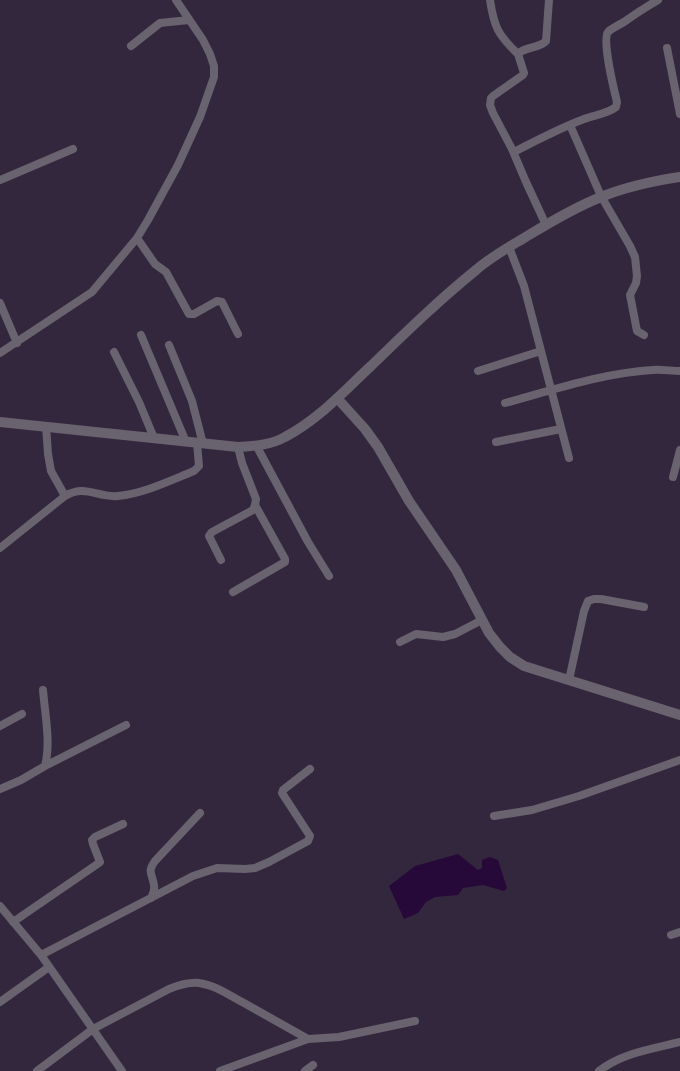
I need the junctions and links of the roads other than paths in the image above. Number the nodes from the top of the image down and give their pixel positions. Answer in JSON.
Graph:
{"nodes":[{"id":1,"x":176,"y":0,"type":"edge"},
{"id":2,"x":490,"y":0,"type":"edge"},
{"id":3,"x":549,"y":0,"type":"edge"},
{"id":4,"x":658,"y":0,"type":"edge"},
{"id":5,"x":189,"y":20,"type":"junction"},
{"id":6,"x":131,"y":46,"type":"dead end"},
{"id":7,"x":667,"y":48,"type":"dead end"},
{"id":8,"x":518,"y":54,"type":"junction"},
{"id":9,"x":680,"y":114,"type":"edge"},
{"id":10,"x":570,"y":125,"type":"junction"},
{"id":11,"x":73,"y":149,"type":"dead end"},
{"id":12,"x":514,"y":152,"type":"junction"},
{"id":13,"x":680,"y":177,"type":"edge"},
{"id":14,"x":0,"y":180,"type":"edge"},
{"id":15,"x":601,"y":196,"type":"junction"},
{"id":16,"x":546,"y":225,"type":"junction"},
{"id":17,"x":137,"y":238,"type":"junction"},
{"id":18,"x":509,"y":247,"type":"junction"},
{"id":19,"x":0,"y":303,"type":"edge"},
{"id":20,"x":238,"y":334,"type":"dead end"},
{"id":21,"x":644,"y":334,"type":"dead end"},
{"id":22,"x":141,"y":335,"type":"dead end"},
{"id":23,"x":17,"y":343,"type":"junction"},
{"id":24,"x":169,"y":345,"type":"dead end"},
{"id":25,"x":1,"y":350,"type":"edge"},
{"id":26,"x":541,"y":351,"type":"junction"},
{"id":27,"x":114,"y":352,"type":"dead end"},
{"id":28,"x":478,"y":371,"type":"dead end"},
{"id":29,"x":680,"y":371,"type":"edge"},
{"id":30,"x":551,"y":391,"type":"junction"},
{"id":31,"x":337,"y":398,"type":"junction"},
{"id":32,"x":506,"y":403,"type":"dead end"},
{"id":33,"x":0,"y":422,"type":"edge"},
{"id":34,"x":46,"y":426,"type":"junction"},
{"id":35,"x":561,"y":429,"type":"junction"},
{"id":36,"x":154,"y":438,"type":"junction"},
{"id":37,"x":186,"y":442,"type":"junction"},
{"id":38,"x":496,"y":442,"type":"dead end"},
{"id":39,"x":200,"y":444,"type":"junction"},
{"id":40,"x":256,"y":446,"type":"junction"},
{"id":41,"x":238,"y":447,"type":"junction"},
{"id":42,"x":680,"y":450,"type":"edge"},
{"id":43,"x":568,"y":458,"type":"dead end"},
{"id":44,"x":673,"y":477,"type":"dead end"},
{"id":45,"x":65,"y":496,"type":"junction"},
{"id":46,"x":256,"y":506,"type":"junction"},
{"id":47,"x":0,"y":548,"type":"edge"},
{"id":48,"x":220,"y":560,"type":"dead end"},
{"id":49,"x":329,"y":576,"type":"dead end"},
{"id":50,"x":233,"y":592,"type":"dead end"},
{"id":51,"x":644,"y":607,"type":"dead end"},
{"id":52,"x":482,"y":620,"type":"junction"},
{"id":53,"x":400,"y":642,"type":"dead end"},
{"id":54,"x":569,"y":680,"type":"junction"},
{"id":55,"x":44,"y":690,"type":"dead end"},
{"id":56,"x":22,"y":714,"type":"dead end"},
{"id":57,"x":680,"y":715,"type":"edge"},
{"id":58,"x":126,"y":725,"type":"dead end"},
{"id":59,"x":0,"y":726,"type":"edge"},
{"id":60,"x":680,"y":760,"type":"edge"},
{"id":61,"x":45,"y":766,"type":"junction"},
{"id":62,"x":310,"y":769,"type":"dead end"},
{"id":63,"x":0,"y":790,"type":"edge"},
{"id":64,"x":200,"y":813,"type":"dead end"},
{"id":65,"x":494,"y":816,"type":"dead end"},
{"id":66,"x":123,"y":824,"type":"dead end"},
{"id":67,"x":151,"y":898,"type":"junction"},
{"id":68,"x":0,"y":906,"type":"edge"},
{"id":69,"x":13,"y":922,"type":"junction"},
{"id":70,"x":680,"y":932,"type":"edge"},
{"id":71,"x":671,"y":935,"type":"dead end"},
{"id":72,"x":41,"y":956,"type":"junction"},
{"id":73,"x":49,"y":967,"type":"junction"},
{"id":74,"x":0,"y":1002,"type":"edge"},
{"id":75,"x":415,"y":1021,"type":"dead end"},
{"id":76,"x":93,"y":1028,"type":"junction"},
{"id":77,"x":308,"y":1039,"type":"junction"},
{"id":78,"x":680,"y":1042,"type":"edge"},
{"id":79,"x":313,"y":1065,"type":"dead end"},
{"id":80,"x":37,"y":1071,"type":"edge"},
{"id":81,"x":122,"y":1071,"type":"edge"},
{"id":82,"x":220,"y":1071,"type":"edge"},
{"id":83,"x":304,"y":1071,"type":"edge"},
{"id":84,"x":599,"y":1071,"type":"edge"}],
"edges":[{"from":1,"to":5,"type":"street"},
{"from":2,"to":8,"type":"street"},
{"from":3,"to":8,"type":"street"},
{"from":4,"to":10,"type":"street"},
{"from":5,"to":6,"type":"street"},
{"from":5,"to":17,"type":"street"},
{"from":7,"to":9,"type":"street"},
{"from":8,"to":12,"type":"street"},
{"from":10,"to":12,"type":"street"},
{"from":10,"to":15,"type":"street"},
{"from":11,"to":14,"type":"street"},
{"from":12,"to":16,"type":"street"},
{"from":13,"to":15,"type":"street"},
{"from":15,"to":16,"type":"street"},
{"from":15,"to":21,"type":"street"},
{"from":16,"to":18,"type":"street"},
{"from":17,"to":20,"type":"street"},
{"from":17,"to":23,"type":"street"},
{"from":18,"to":26,"type":"street"},
{"from":18,"to":31,"type":"street"},
{"from":19,"to":23,"type":"street"},
{"from":22,"to":37,"type":"street"},
{"from":23,"to":25,"type":"street"},
{"from":24,"to":39,"type":"street"},
{"from":26,"to":28,"type":"street"},
{"from":26,"to":30,"type":"street"},
{"from":27,"to":36,"type":"street"},
{"from":29,"to":30,"type":"street"},
{"from":30,"to":32,"type":"street"},
{"from":30,"to":35,"type":"street"},
{"from":31,"to":40,"type":"street"},
{"from":31,"to":52,"type":"street"},
{"from":33,"to":34,"type":"street"},
{"from":34,"to":36,"type":"street"},
{"from":34,"to":45,"type":"street"},
{"from":35,"to":38,"type":"street"},
{"from":35,"to":43,"type":"street"},
{"from":36,"to":37,"type":"street"},
{"from":37,"to":39,"type":"street"},
{"from":39,"to":41,"type":"street"},
{"from":39,"to":45,"type":"street"},
{"from":40,"to":41,"type":"street"},
{"from":40,"to":49,"type":"street"},
{"from":41,"to":46,"type":"street"},
{"from":42,"to":44,"type":"street"},
{"from":45,"to":47,"type":"street"},
{"from":46,"to":48,"type":"street"},
{"from":46,"to":50,"type":"street"},
{"from":51,"to":54,"type":"street"},
{"from":52,"to":53,"type":"street"},
{"from":52,"to":54,"type":"street"},
{"from":54,"to":57,"type":"street"},
{"from":55,"to":61,"type":"street"},
{"from":56,"to":59,"type":"street"},
{"from":58,"to":61,"type":"street"},
{"from":60,"to":65,"type":"street"},
{"from":61,"to":63,"type":"street"},
{"from":62,"to":67,"type":"street"},
{"from":64,"to":67,"type":"street"},
{"from":66,"to":69,"type":"street"},
{"from":67,"to":72,"type":"street"},
{"from":68,"to":69,"type":"street"},
{"from":69,"to":72,"type":"street"},
{"from":70,"to":71,"type":"street"},
{"from":72,"to":73,"type":"street"},
{"from":73,"to":74,"type":"street"},
{"from":73,"to":76,"type":"street"},
{"from":75,"to":77,"type":"street"},
{"from":76,"to":77,"type":"street"},
{"from":76,"to":80,"type":"street"},
{"from":76,"to":81,"type":"street"},
{"from":77,"to":82,"type":"street"},
{"from":78,"to":84,"type":"street"},
{"from":79,"to":83,"type":"street"}]}
